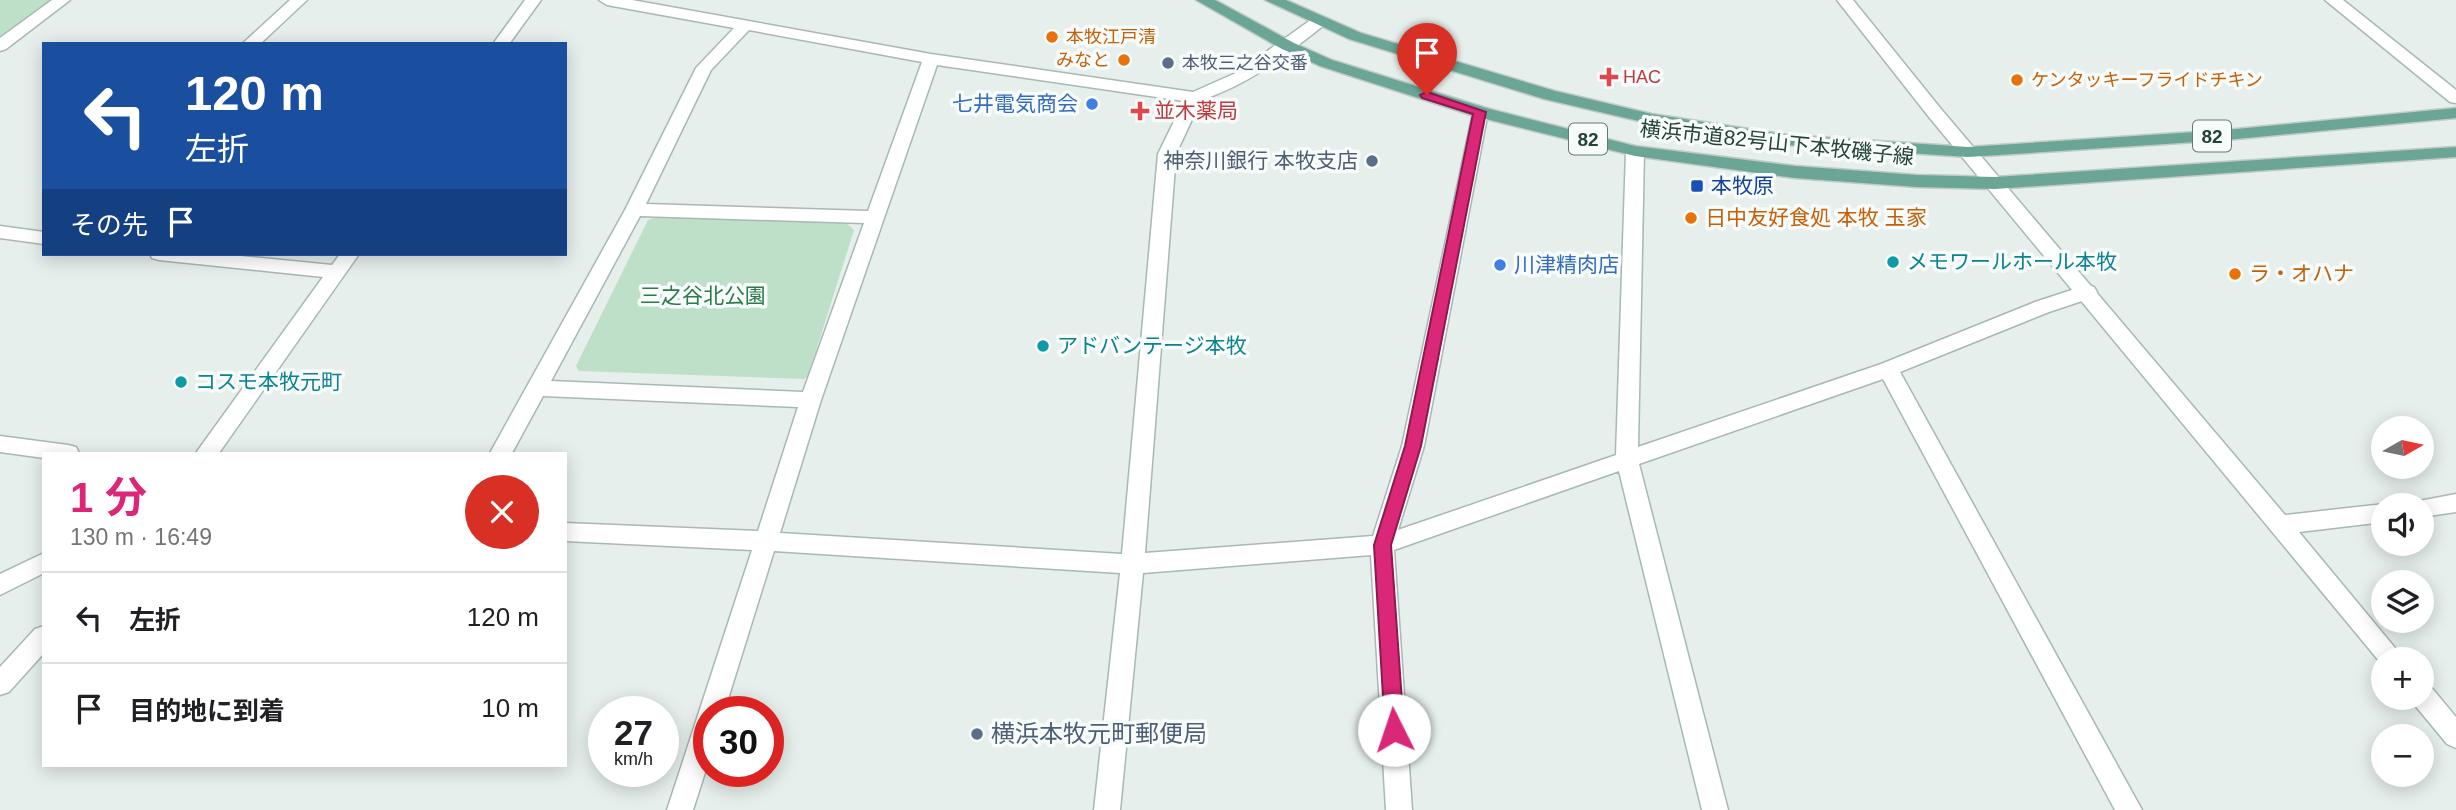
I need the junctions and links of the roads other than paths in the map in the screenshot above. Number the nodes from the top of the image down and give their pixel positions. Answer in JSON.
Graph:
{"nodes":[{"id":1,"x":62,"y":0,"type":"edge"},
{"id":2,"x":299,"y":0,"type":"edge"},
{"id":3,"x":533,"y":0,"type":"edge"},
{"id":4,"x":607,"y":0,"type":"edge"},
{"id":5,"x":1204,"y":0,"type":"edge"},
{"id":6,"x":1273,"y":0,"type":"edge"},
{"id":7,"x":1845,"y":0,"type":"edge"},
{"id":8,"x":2333,"y":0,"type":"edge"},
{"id":9,"x":1318,"y":22,"type":"junction"},
{"id":10,"x":746,"y":25,"type":"junction"},
{"id":11,"x":252,"y":42,"type":"edge"},
{"id":12,"x":502,"y":42,"type":"edge"},
{"id":13,"x":0,"y":46,"type":"edge"},
{"id":14,"x":1288,"y":46,"type":"junction"},
{"id":15,"x":931,"y":59,"type":"junction"},
{"id":16,"x":1194,"y":97,"type":"junction"},
{"id":17,"x":2456,"y":98,"type":"edge"},
{"id":18,"x":1480,"y":112,"type":"junction"},
{"id":19,"x":2456,"y":113,"type":"edge"},
{"id":20,"x":1635,"y":151,"type":"junction"},
{"id":21,"x":1968,"y":152,"type":"junction"},
{"id":22,"x":2456,"y":152,"type":"edge"},
{"id":23,"x":1995,"y":183,"type":"junction"},
{"id":24,"x":634,"y":210,"type":"junction"},
{"id":25,"x":874,"y":217,"type":"junction"},
{"id":26,"x":0,"y":232,"type":"edge"},
{"id":27,"x":41,"y":234,"type":"edge"},
{"id":28,"x":179,"y":256,"type":"edge"},
{"id":29,"x":349,"y":256,"type":"edge"},
{"id":30,"x":338,"y":272,"type":"junction"},
{"id":31,"x":2087,"y":292,"type":"junction"},
{"id":32,"x":1888,"y":369,"type":"junction"},
{"id":33,"x":539,"y":388,"type":"junction"},
{"id":34,"x":811,"y":400,"type":"junction"},
{"id":35,"x":0,"y":444,"type":"edge"},
{"id":36,"x":60,"y":452,"type":"edge"},
{"id":37,"x":208,"y":452,"type":"edge"},
{"id":38,"x":502,"y":452,"type":"edge"},
{"id":39,"x":1627,"y":461,"type":"junction"},
{"id":40,"x":2456,"y":503,"type":"edge"},
{"id":41,"x":2434,"y":506,"type":"edge"},
{"id":42,"x":2371,"y":515,"type":"edge"},
{"id":43,"x":2281,"y":526,"type":"junction"},
{"id":44,"x":567,"y":532,"type":"edge"},
{"id":45,"x":765,"y":541,"type":"junction"},
{"id":46,"x":1382,"y":545,"type":"junction"},
{"id":47,"x":42,"y":563,"type":"edge"},
{"id":48,"x":1131,"y":564,"type":"junction"},
{"id":49,"x":0,"y":585,"type":"edge"},
{"id":50,"x":42,"y":638,"type":"edge"},
{"id":51,"x":2382,"y":647,"type":"edge"},
{"id":52,"x":0,"y":684,"type":"edge"},
{"id":53,"x":716,"y":696,"type":"edge"},
{"id":54,"x":2434,"y":709,"type":"edge"},
{"id":55,"x":2456,"y":736,"type":"edge"},
{"id":56,"x":693,"y":769,"type":"edge"},
{"id":57,"x":680,"y":810,"type":"edge"},
{"id":58,"x":1107,"y":810,"type":"edge"},
{"id":59,"x":1399,"y":810,"type":"edge"},
{"id":60,"x":1715,"y":810,"type":"edge"},
{"id":61,"x":2129,"y":810,"type":"edge"}],
"edges":[{"from":1,"to":13,"type":"street"},
{"from":2,"to":11,"type":"street"},
{"from":3,"to":12,"type":"street"},
{"from":4,"to":10,"type":"street"},
{"from":5,"to":14,"type":"main road","name":"横浜市道82号山下本牧磯子線","number":"82"},
{"from":6,"to":9,"type":"main road","name":"横浜市道82号山下本牧磯子線","number":"82"},
{"from":7,"to":21,"type":"street"},
{"from":8,"to":17,"type":"street"},
{"from":9,"to":14,"type":"street"},
{"from":9,"to":21,"type":"main road","name":"横浜市道82号山下本牧磯子線","number":"82"},
{"from":10,"to":15,"type":"street"},
{"from":10,"to":24,"type":"street"},
{"from":14,"to":16,"type":"street"},
{"from":14,"to":18,"type":"main road","name":"横浜市道82号山下本牧磯子線","number":"82"},
{"from":15,"to":16,"type":"street"},
{"from":15,"to":25,"type":"street"},
{"from":16,"to":48,"type":"street"},
{"from":18,"to":20,"type":"main road","name":"横浜市道82号山下本牧磯子線","number":"82"},
{"from":18,"to":46,"type":"street"},
{"from":19,"to":21,"type":"main road","name":"横浜市道82号山下本牧磯子線","number":"82"},
{"from":20,"to":23,"type":"main road","name":"横浜市道82号山下本牧磯子線","number":"82"},
{"from":20,"to":39,"type":"street"},
{"from":21,"to":23,"type":"street"},
{"from":22,"to":23,"type":"main road","name":"横浜市道82号山下本牧磯子線","number":"82"},
{"from":23,"to":31,"type":"street"},
{"from":24,"to":25,"type":"street"},
{"from":24,"to":33,"type":"street"},
{"from":25,"to":34,"type":"street"},
{"from":26,"to":27,"type":"street"},
{"from":28,"to":30,"type":"street"},
{"from":29,"to":30,"type":"street"},
{"from":30,"to":37,"type":"street"},
{"from":31,"to":32,"type":"street"},
{"from":31,"to":43,"type":"street"},
{"from":32,"to":39,"type":"street"},
{"from":32,"to":61,"type":"street"},
{"from":33,"to":34,"type":"street"},
{"from":33,"to":38,"type":"street"},
{"from":34,"to":45,"type":"street"},
{"from":35,"to":36,"type":"street"},
{"from":39,"to":46,"type":"street"},
{"from":39,"to":60,"type":"street"},
{"from":40,"to":41,"type":"street"},
{"from":42,"to":43,"type":"street"},
{"from":43,"to":51,"type":"street"},
{"from":44,"to":45,"type":"street"},
{"from":45,"to":48,"type":"street"},
{"from":45,"to":53,"type":"street"},
{"from":46,"to":48,"type":"street"},
{"from":46,"to":59,"type":"street"},
{"from":47,"to":49,"type":"street"},
{"from":48,"to":58,"type":"street"},
{"from":50,"to":52,"type":"street"},
{"from":54,"to":55,"type":"street"},
{"from":56,"to":57,"type":"street"}]}
